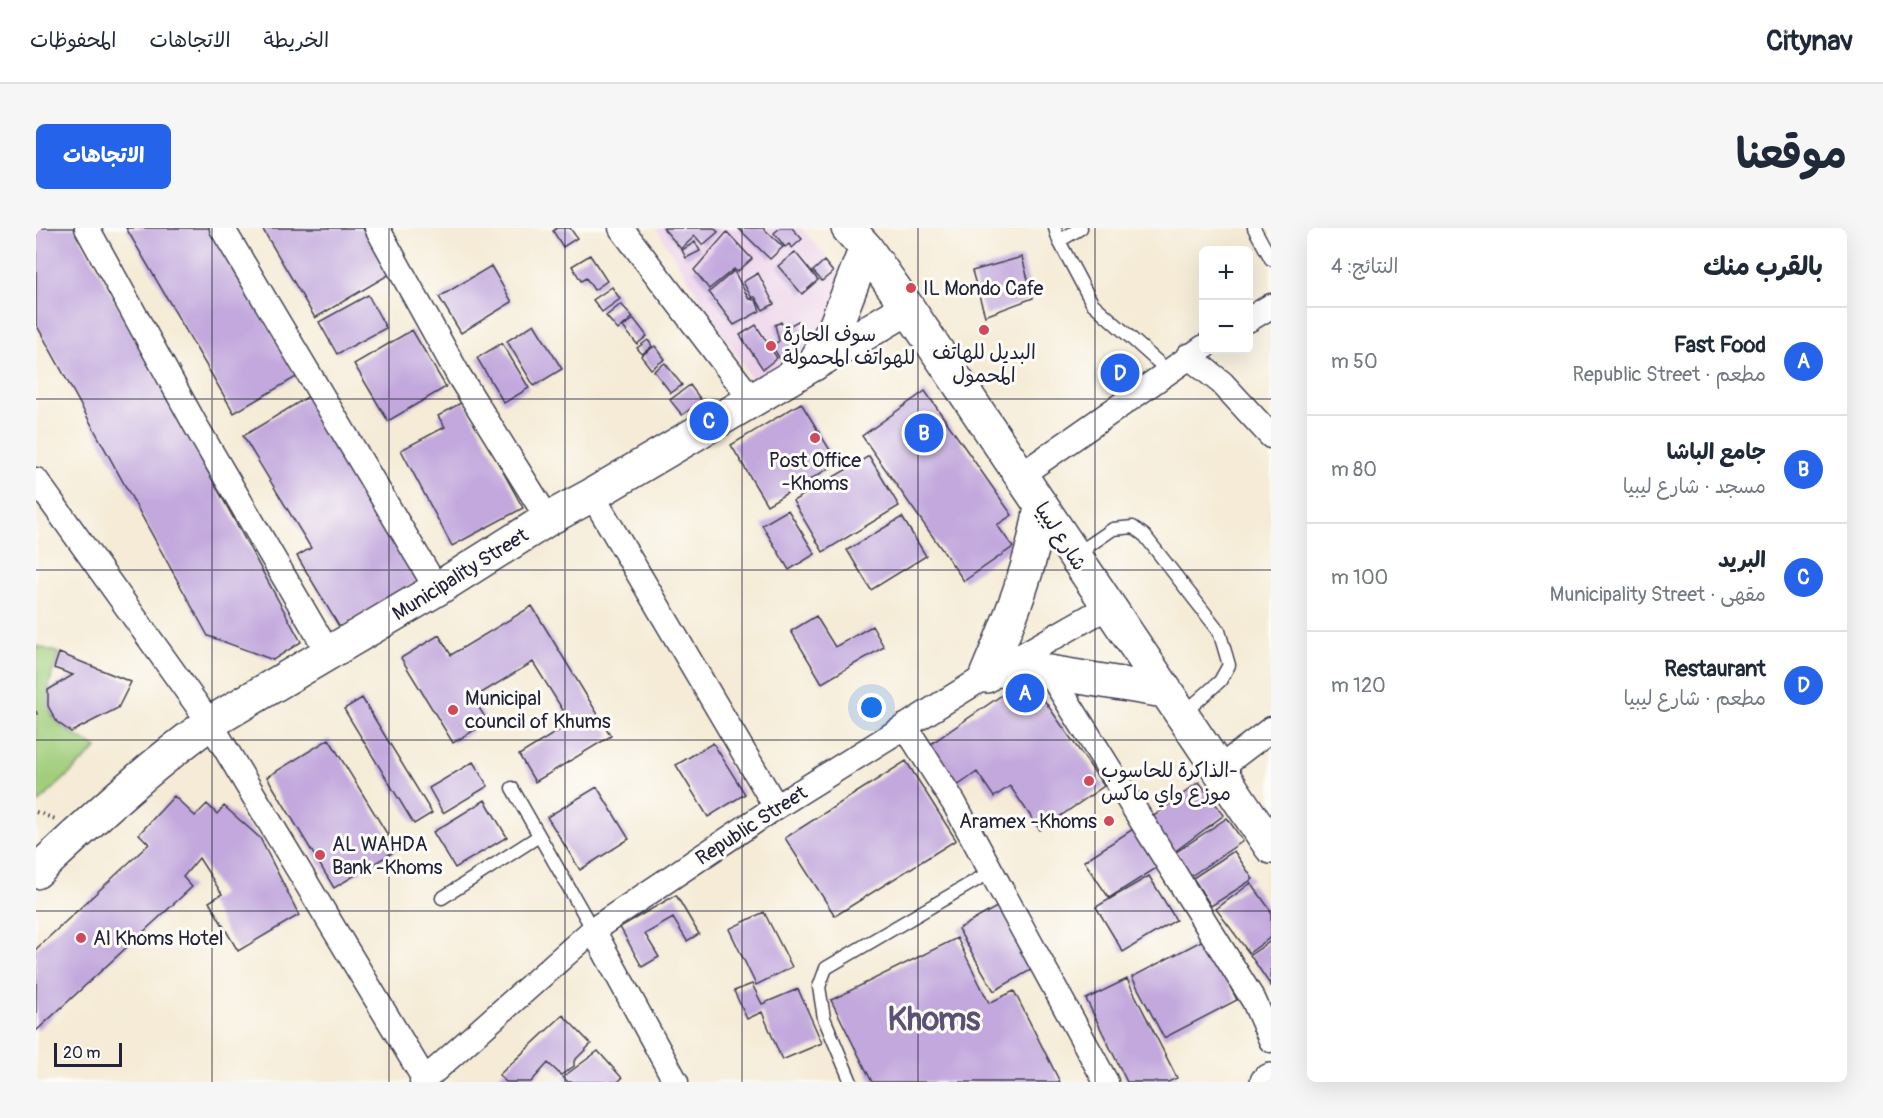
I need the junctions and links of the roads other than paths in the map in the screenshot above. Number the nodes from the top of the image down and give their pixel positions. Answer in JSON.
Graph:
{"nodes":[{"id":1,"x":87,"y":228,"type":"edge"},
{"id":2,"x":222,"y":228,"type":"edge"},
{"id":3,"x":377,"y":228,"type":"edge"},
{"id":4,"x":621,"y":228,"type":"edge"},
{"id":5,"x":1055,"y":228,"type":"edge"},
{"id":6,"x":1081,"y":228,"type":"edge"},
{"id":7,"x":1254,"y":228,"type":"edge"},
{"id":8,"x":857,"y":238,"type":"edge"},
{"id":9,"x":1059,"y":241,"type":"junction"},
{"id":10,"x":1271,"y":259,"type":"edge"},
{"id":11,"x":1271,"y":306,"type":"edge"},
{"id":12,"x":908,"y":308,"type":"junction"},
{"id":13,"x":1253,"y":317,"type":"edge"},
{"id":14,"x":1196,"y":352,"type":"edge"},
{"id":15,"x":814,"y":365,"type":"junction"},
{"id":16,"x":1168,"y":371,"type":"junction"},
{"id":17,"x":752,"y":400,"type":"junction"},
{"id":18,"x":1271,"y":436,"type":"edge"},
{"id":19,"x":1021,"y":475,"type":"junction"},
{"id":20,"x":36,"y":480,"type":"edge"},
{"id":21,"x":592,"y":495,"type":"junction"},
{"id":22,"x":1041,"y":505,"type":"junction"},
{"id":23,"x":548,"y":519,"type":"junction"},
{"id":24,"x":1074,"y":556,"type":"junction"},
{"id":25,"x":437,"y":589,"type":"junction"},
{"id":26,"x":1107,"y":607,"type":"junction"},
{"id":27,"x":328,"y":654,"type":"junction"},
{"id":28,"x":1049,"y":672,"type":"junction"},
{"id":29,"x":991,"y":673,"type":"junction"},
{"id":30,"x":1172,"y":703,"type":"junction"},
{"id":31,"x":210,"y":723,"type":"junction"},
{"id":32,"x":905,"y":726,"type":"junction"},
{"id":33,"x":1270,"y":733,"type":"edge"},
{"id":34,"x":1217,"y":770,"type":"junction"},
{"id":35,"x":512,"y":788,"type":"dead end"},
{"id":36,"x":776,"y":807,"type":"junction"},
{"id":37,"x":539,"y":836,"type":"junction"},
{"id":38,"x":1271,"y":848,"type":"edge"},
{"id":39,"x":992,"y":871,"type":"junction"},
{"id":40,"x":36,"y":872,"type":"edge"},
{"id":41,"x":442,"y":897,"type":"dead end"},
{"id":42,"x":593,"y":930,"type":"junction"},
{"id":43,"x":1271,"y":1040,"type":"edge"},
{"id":44,"x":1271,"y":1080,"type":"edge"},
{"id":45,"x":423,"y":1081,"type":"edge"},
{"id":46,"x":676,"y":1082,"type":"edge"},
{"id":47,"x":851,"y":1082,"type":"edge"},
{"id":48,"x":1106,"y":1082,"type":"edge"},
{"id":49,"x":1267,"y":1082,"type":"edge"}],
"edges":[{"from":1,"to":27,"type":"street"},
{"from":2,"to":25,"type":"street"},
{"from":3,"to":23,"type":"street"},
{"from":4,"to":17,"type":"street"},
{"from":5,"to":9,"type":"lane"},
{"from":6,"to":9,"type":"lane"},
{"from":7,"to":10,"type":"lane"},
{"from":8,"to":12,"type":"street","name":"شارع ليبيا"},
{"from":8,"to":15,"type":"street"},
{"from":9,"to":16,"type":"lane"},
{"from":11,"to":13,"type":"street"},
{"from":12,"to":15,"type":"street","name":"Municipality Street"},
{"from":12,"to":19,"type":"street","name":"شارع ليبيا"},
{"from":14,"to":16,"type":"street"},
{"from":14,"to":18,"type":"street"},
{"from":15,"to":17,"type":"street","name":"Municipality Street"},
{"from":16,"to":19,"type":"street"},
{"from":17,"to":21,"type":"street","name":"Municipality Street"},
{"from":19,"to":22,"type":"street","name":"شارع ليبيا"},
{"from":20,"to":31,"type":"street"},
{"from":21,"to":23,"type":"street","name":"Municipality Street"},
{"from":21,"to":36,"type":"street"},
{"from":22,"to":24,"type":"street","name":"شارع ليبيا"},
{"from":22,"to":29,"type":"street"},
{"from":23,"to":25,"type":"street","name":"Municipality Street"},
{"from":24,"to":26,"type":"street","name":"شارع ليبيا"},
{"from":24,"to":30,"type":"lane"},
{"from":25,"to":27,"type":"street","name":"Municipality Street"},
{"from":26,"to":29,"type":"street","name":"Republic Street"},
{"from":26,"to":30,"type":"street","name":"شارع ليبيا"},
{"from":27,"to":31,"type":"street","name":"Municipality Street"},
{"from":28,"to":29,"type":"street"},
{"from":28,"to":30,"type":"street"},
{"from":28,"to":43,"type":"street"},
{"from":29,"to":32,"type":"street","name":"Republic Street"},
{"from":30,"to":34,"type":"street","name":"شارع ليبيا"},
{"from":31,"to":40,"type":"street","name":"Municipality Street"},
{"from":31,"to":45,"type":"street"},
{"from":32,"to":36,"type":"street","name":"Republic Street"},
{"from":32,"to":39,"type":"street"},
{"from":33,"to":34,"type":"street"},
{"from":34,"to":38,"type":"street","name":"شارع ليبيا"},
{"from":35,"to":37,"type":"lane"},
{"from":36,"to":42,"type":"street","name":"Republic Street"},
{"from":37,"to":41,"type":"lane"},
{"from":37,"to":42,"type":"lane"},
{"from":39,"to":47,"type":"lane"},
{"from":39,"to":48,"type":"street"},
{"from":42,"to":45,"type":"street","name":"Republic Street"},
{"from":42,"to":46,"type":"street"},
{"from":44,"to":49,"type":"street"}]}
